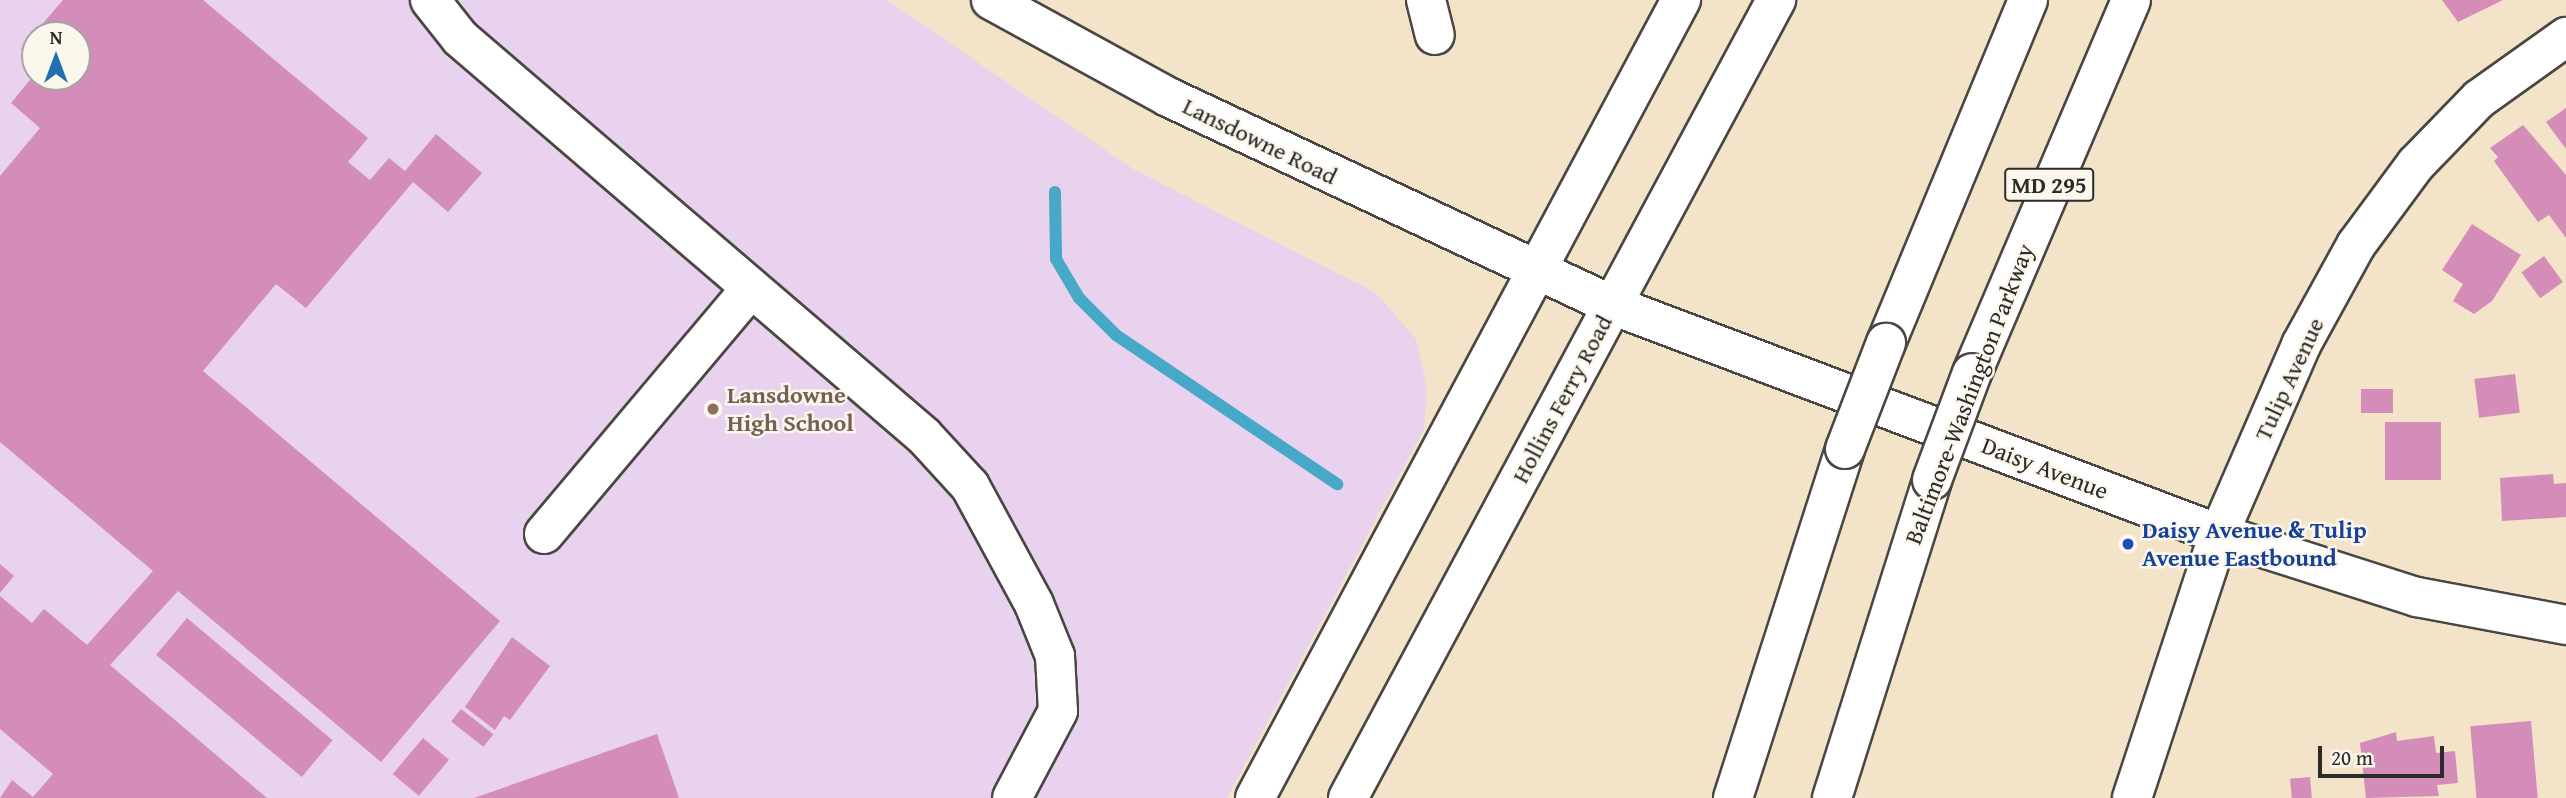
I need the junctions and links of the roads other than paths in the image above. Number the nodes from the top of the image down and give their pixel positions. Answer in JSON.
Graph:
{"nodes":[{"id":1,"x":430,"y":0,"type":"edge"},
{"id":2,"x":991,"y":0,"type":"edge"},
{"id":3,"x":1681,"y":0,"type":"edge"},
{"id":4,"x":1776,"y":0,"type":"edge"},
{"id":5,"x":2028,"y":0,"type":"edge"},
{"id":6,"x":2131,"y":0,"type":"edge"},
{"id":7,"x":2566,"y":37,"type":"edge"},
{"id":8,"x":1535,"y":274,"type":"junction"},
{"id":9,"x":750,"y":289,"type":"junction"},
{"id":10,"x":1612,"y":305,"type":"junction"},
{"id":11,"x":544,"y":534,"type":"dead end"},
{"id":12,"x":2219,"y":534,"type":"junction"},
{"id":13,"x":2566,"y":625,"type":"edge"},
{"id":14,"x":1012,"y":798,"type":"edge"},
{"id":15,"x":1255,"y":798,"type":"edge"},
{"id":16,"x":1348,"y":798,"type":"edge"},
{"id":17,"x":1733,"y":798,"type":"edge"},
{"id":18,"x":1832,"y":798,"type":"edge"},
{"id":19,"x":2132,"y":798,"type":"edge"}],
"edges":[{"from":1,"to":9,"type":"main road"},
{"from":2,"to":8,"type":"main road","name":"Lansdowne Road"},
{"from":3,"to":8,"type":"main road"},
{"from":4,"to":10,"type":"main road","name":"Hollins Ferry Road"},
{"from":5,"to":17,"type":"main road","bridge":true},
{"from":6,"to":18,"type":"main road","name":"Baltimore-Washington Parkway","number":"MD 295","bridge":true},
{"from":7,"to":12,"type":"main road","name":"Tulip Avenue"},
{"from":8,"to":10,"type":"main road","name":"Daisy Avenue"},
{"from":8,"to":15,"type":"main road"},
{"from":9,"to":11,"type":"main road"},
{"from":9,"to":14,"type":"main road"},
{"from":10,"to":12,"type":"main road","name":"Daisy Avenue"},
{"from":10,"to":16,"type":"main road","name":"Hollins Ferry Road"},
{"from":12,"to":13,"type":"main road","name":"Daisy Avenue"},
{"from":12,"to":19,"type":"main road","name":"Tulip Avenue"}]}
